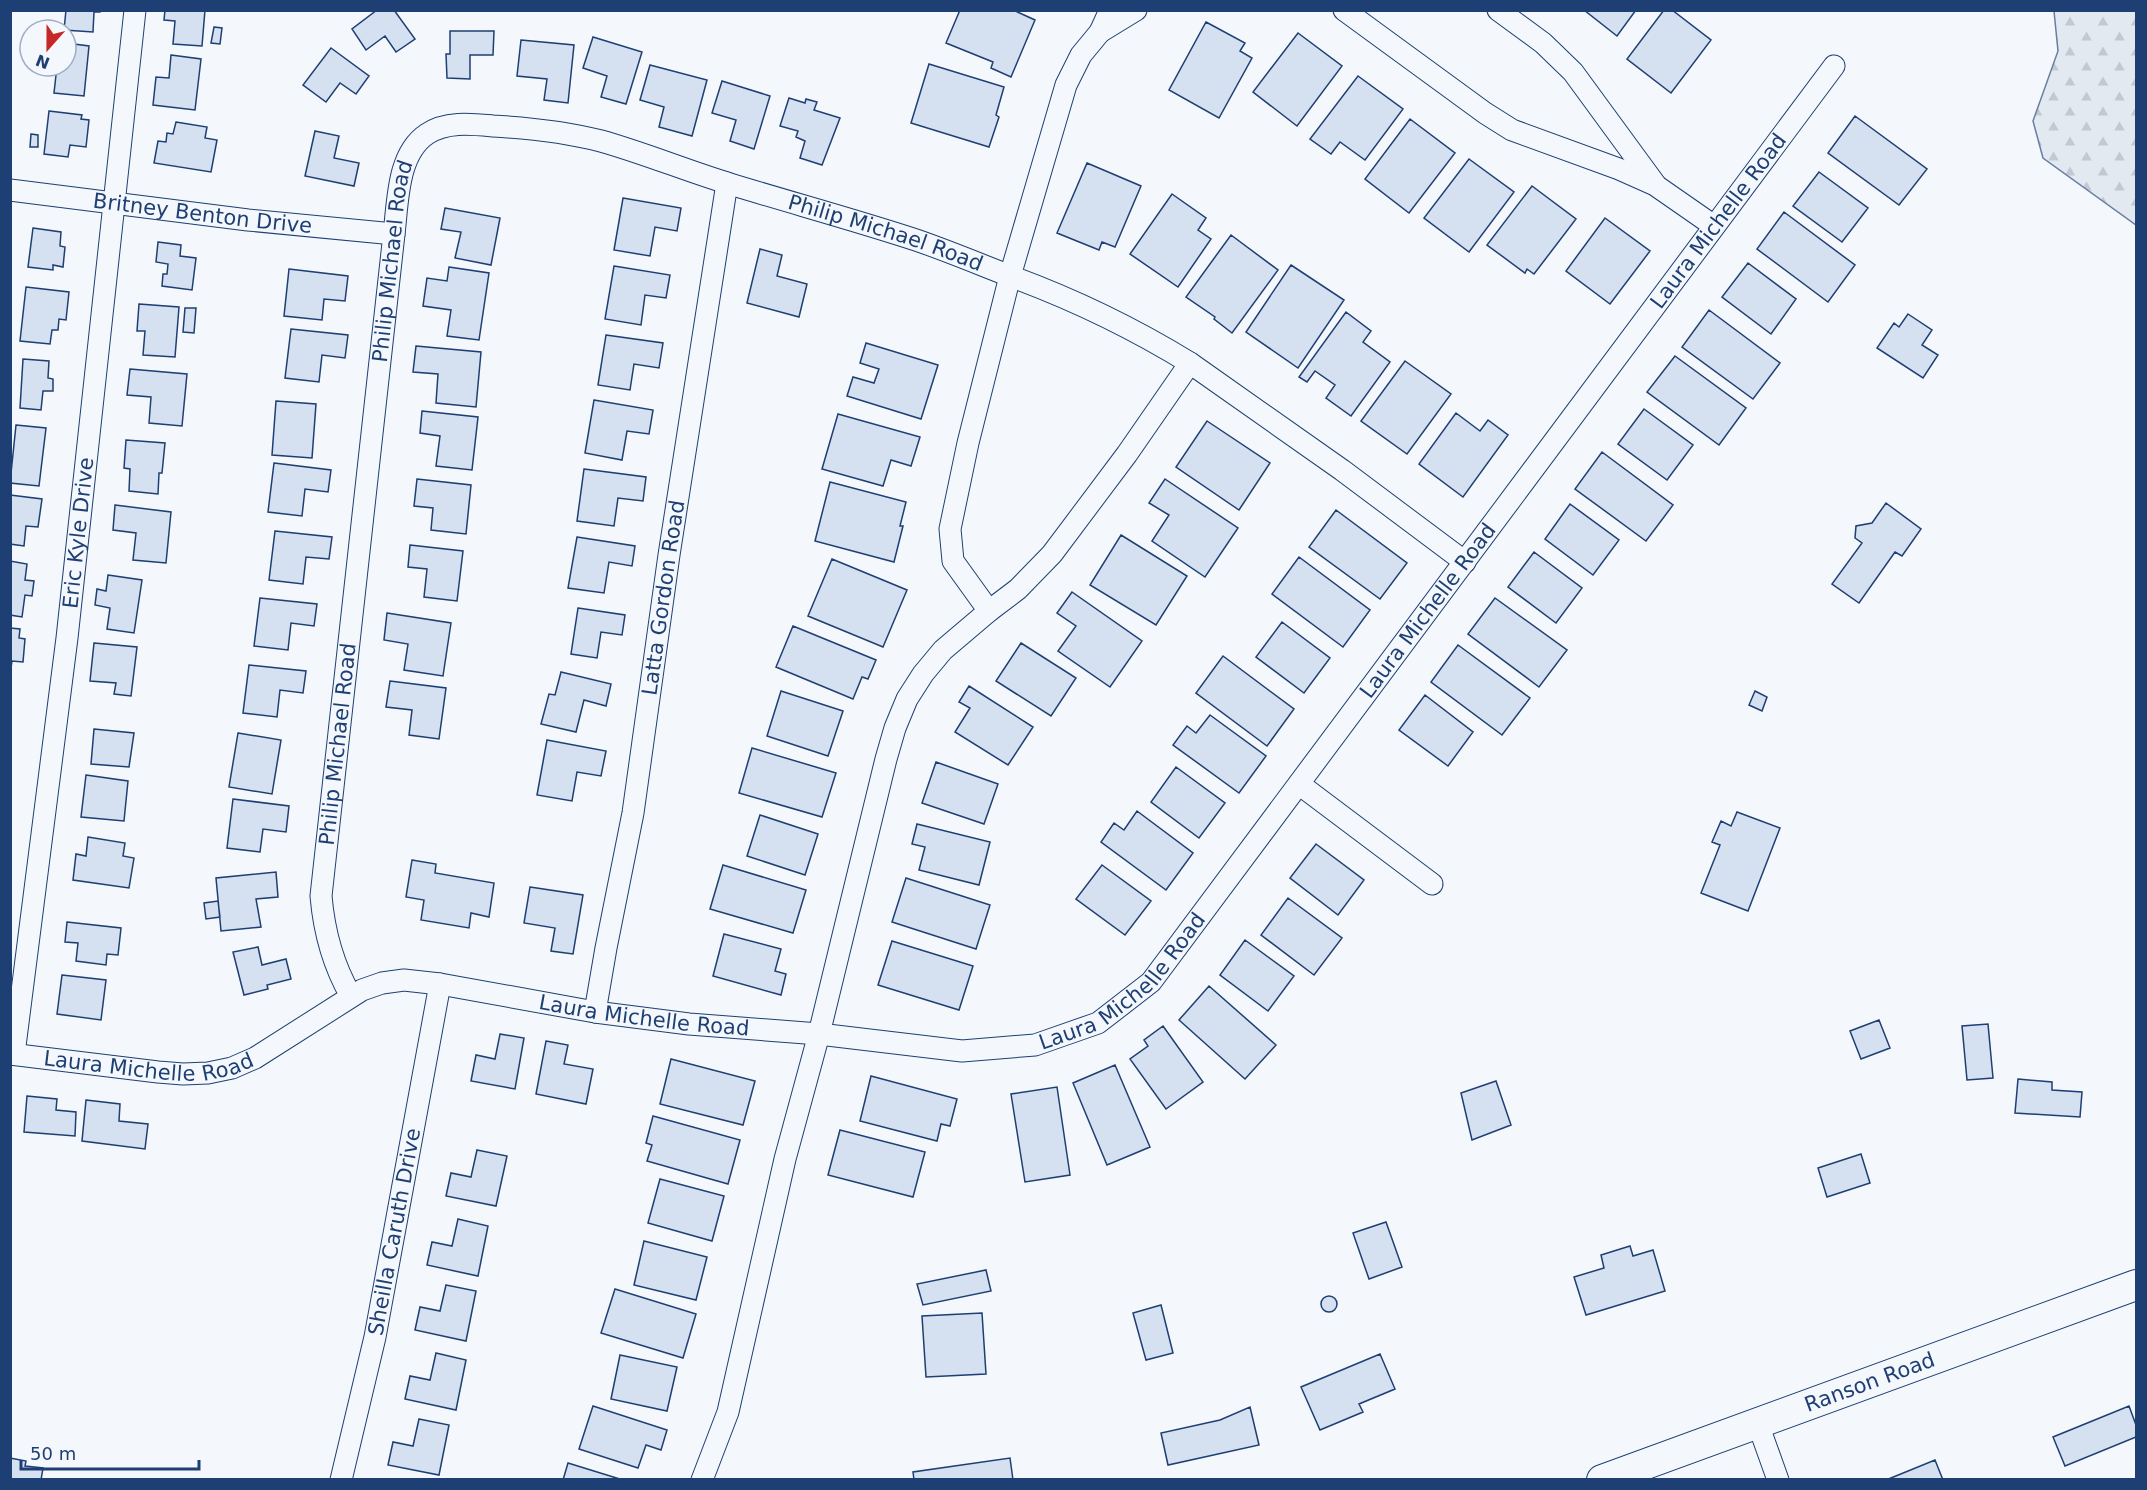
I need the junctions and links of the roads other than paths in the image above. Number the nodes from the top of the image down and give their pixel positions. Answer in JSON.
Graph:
{"nodes":[{"id":1,"x":135,"y":10,"type":"edge"},
{"id":2,"x":1110,"y":10,"type":"edge"},
{"id":3,"x":1137,"y":10,"type":"edge"},
{"id":4,"x":1344,"y":10,"type":"edge"},
{"id":5,"x":1498,"y":10,"type":"edge"},
{"id":6,"x":1100,"y":32,"type":"junction"},
{"id":7,"x":1834,"y":66,"type":"dead end"},
{"id":8,"x":727,"y":183,"type":"junction"},
{"id":9,"x":1655,"y":185,"type":"junction"},
{"id":10,"x":10,"y":190,"type":"edge"},
{"id":11,"x":113,"y":204,"type":"junction"},
{"id":12,"x":1714,"y":226,"type":"junction"},
{"id":13,"x":394,"y":234,"type":"junction"},
{"id":14,"x":1010,"y":276,"type":"junction"},
{"id":15,"x":1190,"y":363,"type":"junction"},
{"id":16,"x":1465,"y":562,"type":"junction"},
{"id":17,"x":989,"y":611,"type":"junction"},
{"id":18,"x":1299,"y":784,"type":"junction"},
{"id":19,"x":1432,"y":884,"type":"dead end"},
{"id":20,"x":440,"y":984,"type":"junction"},
{"id":21,"x":351,"y":996,"type":"junction"},
{"id":22,"x":595,"y":1012,"type":"junction"},
{"id":23,"x":819,"y":1034,"type":"junction"},
{"id":24,"x":12,"y":1054,"type":"edge"},
{"id":25,"x":2136,"y":1286,"type":"edge"},
{"id":26,"x":1758,"y":1424,"type":"junction"},
{"id":27,"x":341,"y":1479,"type":"edge"},
{"id":28,"x":702,"y":1479,"type":"edge"},
{"id":29,"x":1602,"y":1479,"type":"edge"},
{"id":30,"x":1778,"y":1479,"type":"edge"}],
"edges":[{"from":1,"to":11,"type":"street","name":"Eric Kyle Drive"},
{"from":2,"to":6,"type":"street"},
{"from":3,"to":6,"type":"street"},
{"from":4,"to":9,"type":"street"},
{"from":5,"to":9,"type":"street"},
{"from":6,"to":14,"type":"street"},
{"from":7,"to":12,"type":"street","name":"Laura Michelle Road"},
{"from":8,"to":13,"type":"street","name":"Philip Michael Road"},
{"from":8,"to":14,"type":"street","name":"Philip Michael Road"},
{"from":8,"to":22,"type":"street","name":"Latta Gordon Road"},
{"from":9,"to":12,"type":"street"},
{"from":10,"to":11,"type":"street","name":"Britney Benton Drive"},
{"from":11,"to":13,"type":"street","name":"Britney Benton Drive"},
{"from":11,"to":24,"type":"street","name":"Eric Kyle Drive"},
{"from":12,"to":16,"type":"street","name":"Laura Michelle Road"},
{"from":13,"to":21,"type":"street","name":"Philip Michael Road"},
{"from":14,"to":15,"type":"street","name":"Philip Michael Road"},
{"from":14,"to":17,"type":"street"},
{"from":15,"to":16,"type":"street","name":"Philip Michael Road"},
{"from":15,"to":17,"type":"street"},
{"from":16,"to":18,"type":"street","name":"Laura Michelle Road"},
{"from":17,"to":23,"type":"street"},
{"from":18,"to":19,"type":"street"},
{"from":18,"to":23,"type":"street","name":"Laura Michelle Road"},
{"from":20,"to":21,"type":"street","name":"Laura Michelle Road"},
{"from":20,"to":22,"type":"street","name":"Laura Michelle Road"},
{"from":20,"to":27,"type":"street","name":"Sheilla Caruth Drive"},
{"from":21,"to":24,"type":"street","name":"Laura Michelle Road"},
{"from":22,"to":23,"type":"street","name":"Laura Michelle Road"},
{"from":23,"to":28,"type":"street"},
{"from":25,"to":26,"type":"street","name":"Ranson Road"},
{"from":26,"to":29,"type":"street","name":"Ranson Road"},
{"from":26,"to":30,"type":"street"}]}
